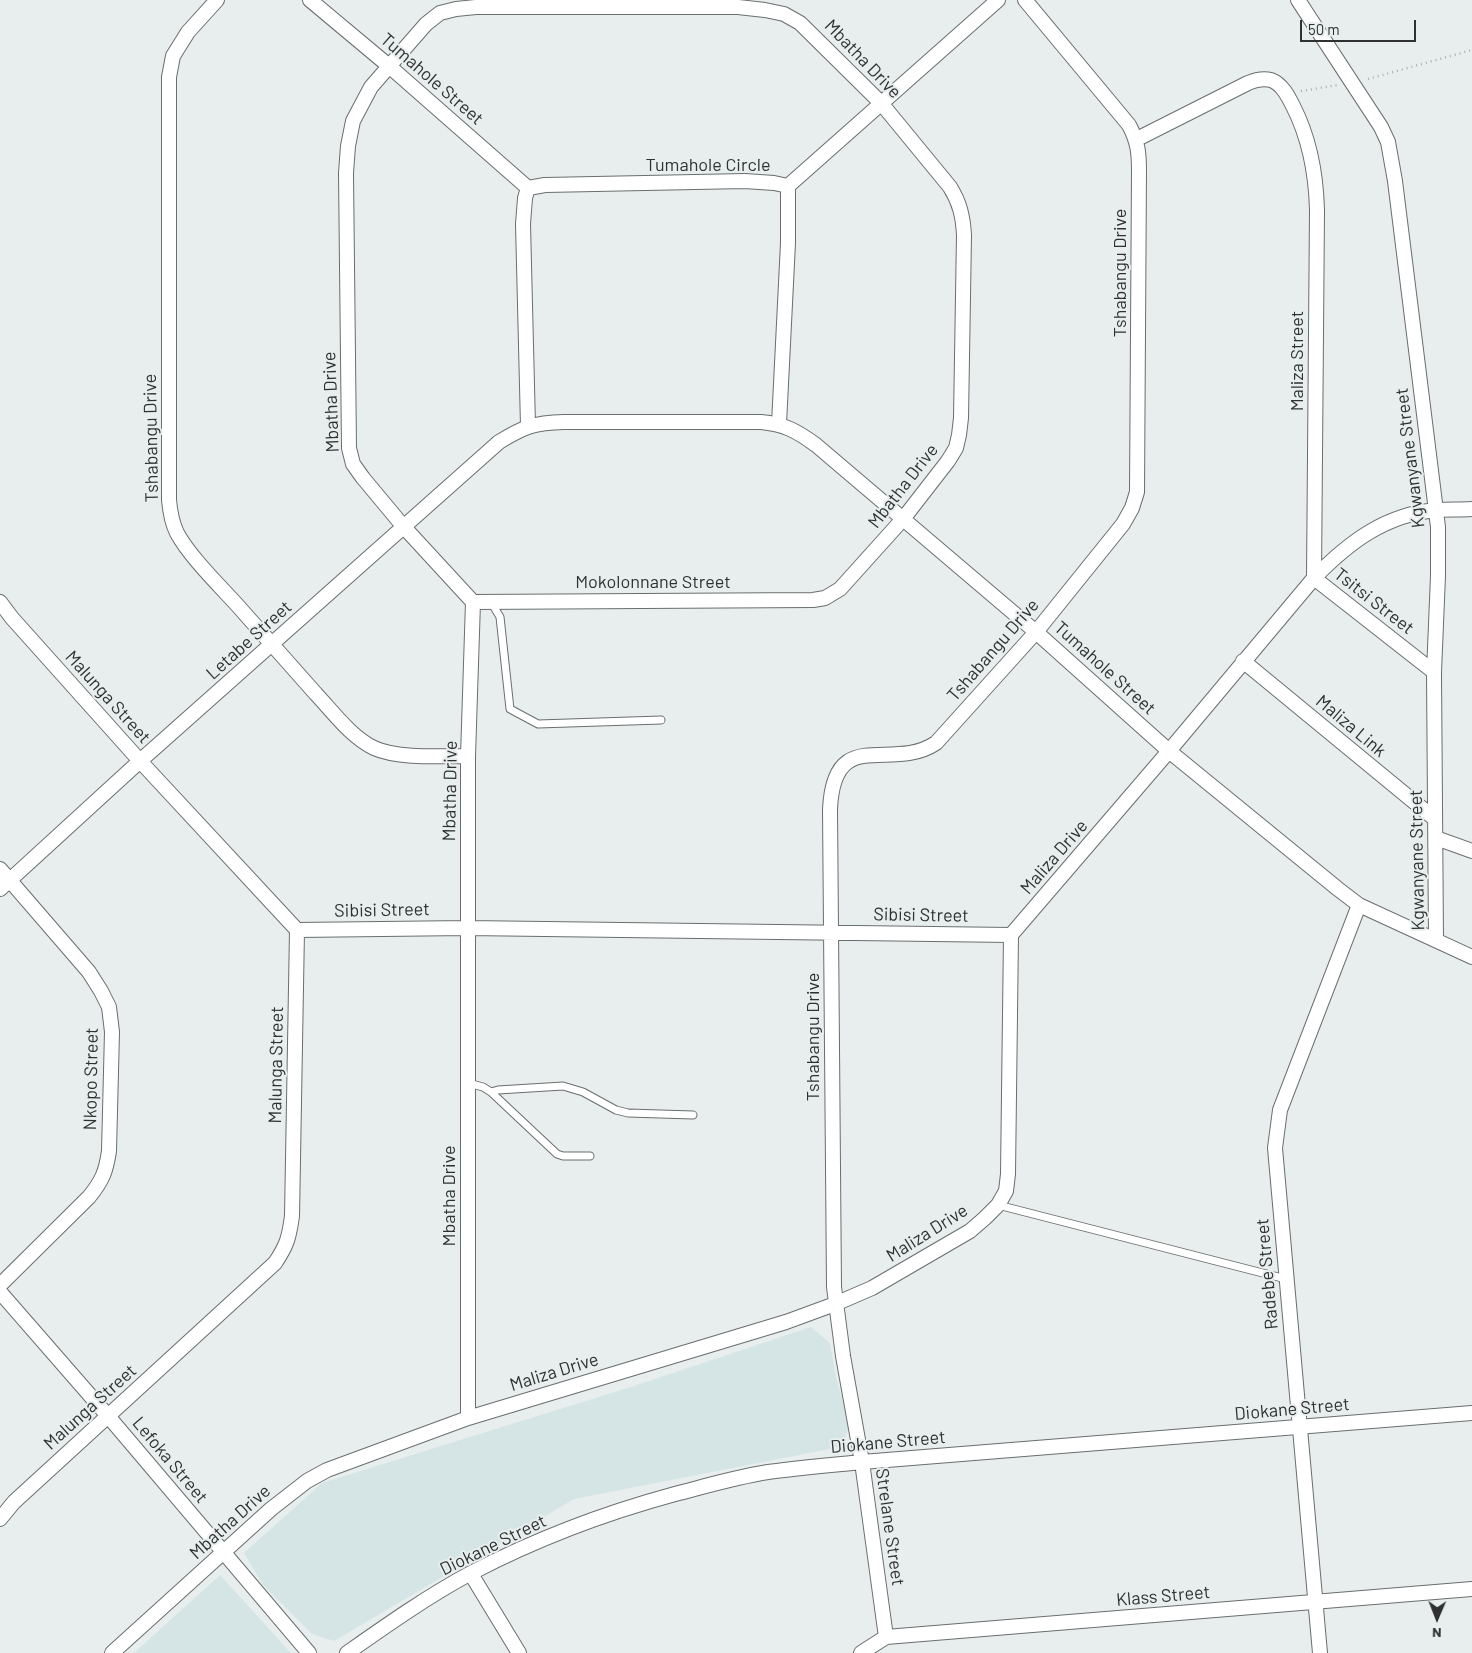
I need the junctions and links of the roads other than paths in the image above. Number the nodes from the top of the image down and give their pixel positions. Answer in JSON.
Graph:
{"nodes":[{"id":1,"x":216,"y":0,"type":"edge"},
{"id":2,"x":310,"y":0,"type":"edge"},
{"id":3,"x":998,"y":0,"type":"edge"},
{"id":4,"x":1025,"y":0,"type":"edge"},
{"id":5,"x":1298,"y":0,"type":"edge"},
{"id":6,"x":389,"y":66,"type":"junction"},
{"id":7,"x":881,"y":103,"type":"junction"},
{"id":8,"x":1137,"y":139,"type":"junction"},
{"id":9,"x":788,"y":186,"type":"junction"},
{"id":10,"x":528,"y":188,"type":"junction"},
{"id":11,"x":779,"y":424,"type":"junction"},
{"id":12,"x":528,"y":426,"type":"junction"},
{"id":13,"x":1436,"y":510,"type":"junction"},
{"id":14,"x":1472,"y":510,"type":"edge"},
{"id":15,"x":903,"y":519,"type":"junction"},
{"id":16,"x":403,"y":526,"type":"junction"},
{"id":17,"x":1314,"y":578,"type":"junction"},
{"id":18,"x":832,"y":595,"type":"joint"},
{"id":19,"x":0,"y":602,"type":"edge"},
{"id":20,"x":473,"y":602,"type":"junction"},
{"id":21,"x":490,"y":602,"type":"junction"},
{"id":22,"x":1036,"y":632,"type":"junction"},
{"id":23,"x":272,"y":645,"type":"junction"},
{"id":24,"x":1244,"y":661,"type":"junction"},
{"id":25,"x":1434,"y":672,"type":"junction"},
{"id":26,"x":661,"y":720,"type":"dead end"},
{"id":27,"x":1170,"y":751,"type":"junction"},
{"id":28,"x":468,"y":756,"type":"junction"},
{"id":29,"x":140,"y":761,"type":"junction"},
{"id":30,"x":1435,"y":819,"type":"junction"},
{"id":31,"x":1436,"y":838,"type":"junction"},
{"id":32,"x":1472,"y":851,"type":"edge"},
{"id":33,"x":0,"y":869,"type":"edge"},
{"id":34,"x":5,"y":885,"type":"edge"},
{"id":35,"x":1359,"y":905,"type":"junction"},
{"id":36,"x":467,"y":928,"type":"junction"},
{"id":37,"x":297,"y":930,"type":"junction"},
{"id":38,"x":831,"y":933,"type":"junction"},
{"id":39,"x":1011,"y":935,"type":"junction"},
{"id":40,"x":1436,"y":940,"type":"junction"},
{"id":41,"x":1472,"y":957,"type":"edge"},
{"id":42,"x":468,"y":1083,"type":"junction"},
{"id":43,"x":491,"y":1092,"type":"junction"},
{"id":44,"x":692,"y":1115,"type":"dead end"},
{"id":45,"x":590,"y":1156,"type":"dead end"},
{"id":46,"x":998,"y":1205,"type":"junction"},
{"id":47,"x":1286,"y":1279,"type":"junction"},
{"id":48,"x":0,"y":1285,"type":"edge"},
{"id":49,"x":0,"y":1292,"type":"edge"},
{"id":50,"x":836,"y":1304,"type":"junction"},
{"id":51,"x":1472,"y":1413,"type":"edge"},
{"id":52,"x":108,"y":1416,"type":"junction"},
{"id":53,"x":468,"y":1418,"type":"junction"},
{"id":54,"x":1300,"y":1427,"type":"junction"},
{"id":55,"x":862,"y":1462,"type":"junction"},
{"id":56,"x":0,"y":1519,"type":"edge"},
{"id":57,"x":224,"y":1553,"type":"junction"},
{"id":58,"x":471,"y":1574,"type":"junction"},
{"id":59,"x":1472,"y":1589,"type":"edge"},
{"id":60,"x":1314,"y":1603,"type":"junction"},
{"id":61,"x":886,"y":1637,"type":"junction"},
{"id":62,"x":112,"y":1653,"type":"edge"},
{"id":63,"x":309,"y":1653,"type":"edge"},
{"id":64,"x":347,"y":1653,"type":"edge"},
{"id":65,"x":519,"y":1653,"type":"edge"},
{"id":66,"x":861,"y":1653,"type":"edge"},
{"id":67,"x":1320,"y":1653,"type":"edge"}],
"edges":[{"from":1,"to":23,"type":"street","name":"Tshabangu Drive"},
{"from":2,"to":6,"type":"street","name":"Tumahole Street"},
{"from":3,"to":7,"type":"street"},
{"from":4,"to":8,"type":"street","name":"Tshabangu Drive"},
{"from":5,"to":13,"type":"street","name":"Kgwanyane Street"},
{"from":6,"to":7,"type":"street","name":"Mbatha Drive"},
{"from":6,"to":10,"type":"street","name":"Tumahole Street"},
{"from":6,"to":16,"type":"street","name":"Mbatha Drive"},
{"from":7,"to":9,"type":"street"},
{"from":7,"to":15,"type":"street","name":"Mbatha Drive"},
{"from":8,"to":17,"type":"street","name":"Maliza Street"},
{"from":8,"to":22,"type":"street","name":"Tshabangu Drive"},
{"from":9,"to":10,"type":"street","name":"Tumahole Circle"},
{"from":9,"to":11,"type":"street","name":"Tumahole Circle"},
{"from":10,"to":12,"type":"street"},
{"from":11,"to":12,"type":"street"},
{"from":11,"to":15,"type":"street","name":"Tumahole Street"},
{"from":12,"to":16,"type":"street","name":"Letabe Street"},
{"from":13,"to":14,"type":"street","name":"Tsitsi Street"},
{"from":13,"to":17,"type":"street","name":"Tsitsi Street"},
{"from":13,"to":25,"type":"street","name":"Kgwanyane Street"},
{"from":15,"to":18,"type":"street","name":"Mbatha Drive"},
{"from":15,"to":22,"type":"street","name":"Tumahole Street"},
{"from":16,"to":20,"type":"street","name":"Mbatha Drive"},
{"from":16,"to":23,"type":"street","name":"Letabe Street"},
{"from":17,"to":24,"type":"street"},
{"from":17,"to":25,"type":"street","name":"Tsitsi Street"},
{"from":18,"to":21,"type":"street","name":"Mokolonnane Street"},
{"from":19,"to":29,"type":"street","name":"Malunga Street"},
{"from":20,"to":21,"type":"street","name":"Mokolonnane Street"},
{"from":20,"to":28,"type":"street","name":"Mbatha Drive"},
{"from":21,"to":26,"type":"lane"},
{"from":22,"to":27,"type":"street","name":"Tumahole Street"},
{"from":22,"to":38,"type":"street","name":"Tshabangu Drive"},
{"from":23,"to":28,"type":"street","name":"Tshabangu Drive"},
{"from":23,"to":29,"type":"street","name":"Letabe Street"},
{"from":24,"to":27,"type":"street"},
{"from":24,"to":30,"type":"street","name":"Maliza Link"},
{"from":25,"to":30,"type":"street","name":"Kgwanyane Street"},
{"from":27,"to":35,"type":"street","name":"Tumahole Street"},
{"from":27,"to":39,"type":"street","name":"Maliza Drive"},
{"from":28,"to":36,"type":"street","name":"Mbatha Drive"},
{"from":29,"to":34,"type":"street","name":"Letabe Street"},
{"from":29,"to":37,"type":"street","name":"Malunga Street"},
{"from":30,"to":31,"type":"street","name":"Kgwanyane Street"},
{"from":31,"to":32,"type":"street"},
{"from":31,"to":40,"type":"street","name":"Kgwanyane Street"},
{"from":33,"to":34,"type":"street","name":"Nkopo Street"},
{"from":34,"to":48,"type":"street","name":"Nkopo Street"},
{"from":35,"to":40,"type":"street","name":"Tumahole Street"},
{"from":35,"to":47,"type":"street","name":"Radebe Street"},
{"from":36,"to":37,"type":"street","name":"Sibisi Street"},
{"from":36,"to":38,"type":"street","name":"Sibisi Street"},
{"from":36,"to":42,"type":"street","name":"Mbatha Drive"},
{"from":37,"to":52,"type":"street","name":"Malunga Street"},
{"from":38,"to":39,"type":"street","name":"Sibisi Street"},
{"from":38,"to":50,"type":"street","name":"Tshabangu Drive"},
{"from":39,"to":46,"type":"street","name":"Maliza Drive"},
{"from":40,"to":41,"type":"street","name":"Tumahole Street"},
{"from":42,"to":43,"type":"lane"},
{"from":42,"to":53,"type":"street","name":"Mbatha Drive"},
{"from":43,"to":44,"type":"lane"},
{"from":43,"to":45,"type":"lane"},
{"from":46,"to":47,"type":"lane"},
{"from":46,"to":50,"type":"street","name":"Maliza Drive"},
{"from":47,"to":54,"type":"street","name":"Radebe Street"},
{"from":49,"to":52,"type":"street","name":"Lefoka Street"},
{"from":50,"to":53,"type":"street","name":"Maliza Drive"},
{"from":50,"to":55,"type":"street","name":"Strelane Street"},
{"from":51,"to":54,"type":"street","name":"Diokane Street"},
{"from":52,"to":56,"type":"street","name":"Malunga Street"},
{"from":52,"to":57,"type":"street","name":"Lefoka Street"},
{"from":53,"to":57,"type":"street","name":"Mbatha Drive"},
{"from":54,"to":55,"type":"street","name":"Diokane Street"},
{"from":54,"to":60,"type":"street","name":"Radebe Street"},
{"from":55,"to":58,"type":"street","name":"Diokane Street"},
{"from":55,"to":61,"type":"street","name":"Strelane Street"},
{"from":57,"to":62,"type":"street","name":"Mbatha Drive"},
{"from":57,"to":63,"type":"street","name":"Lefoka Street"},
{"from":58,"to":64,"type":"street","name":"Diokane Street"},
{"from":58,"to":65,"type":"street"},
{"from":59,"to":60,"type":"street","name":"Klass Street"},
{"from":60,"to":61,"type":"street","name":"Klass Street"},
{"from":60,"to":67,"type":"street","name":"Radebe Street"},
{"from":61,"to":66,"type":"street","name":"Klass Street"}]}
